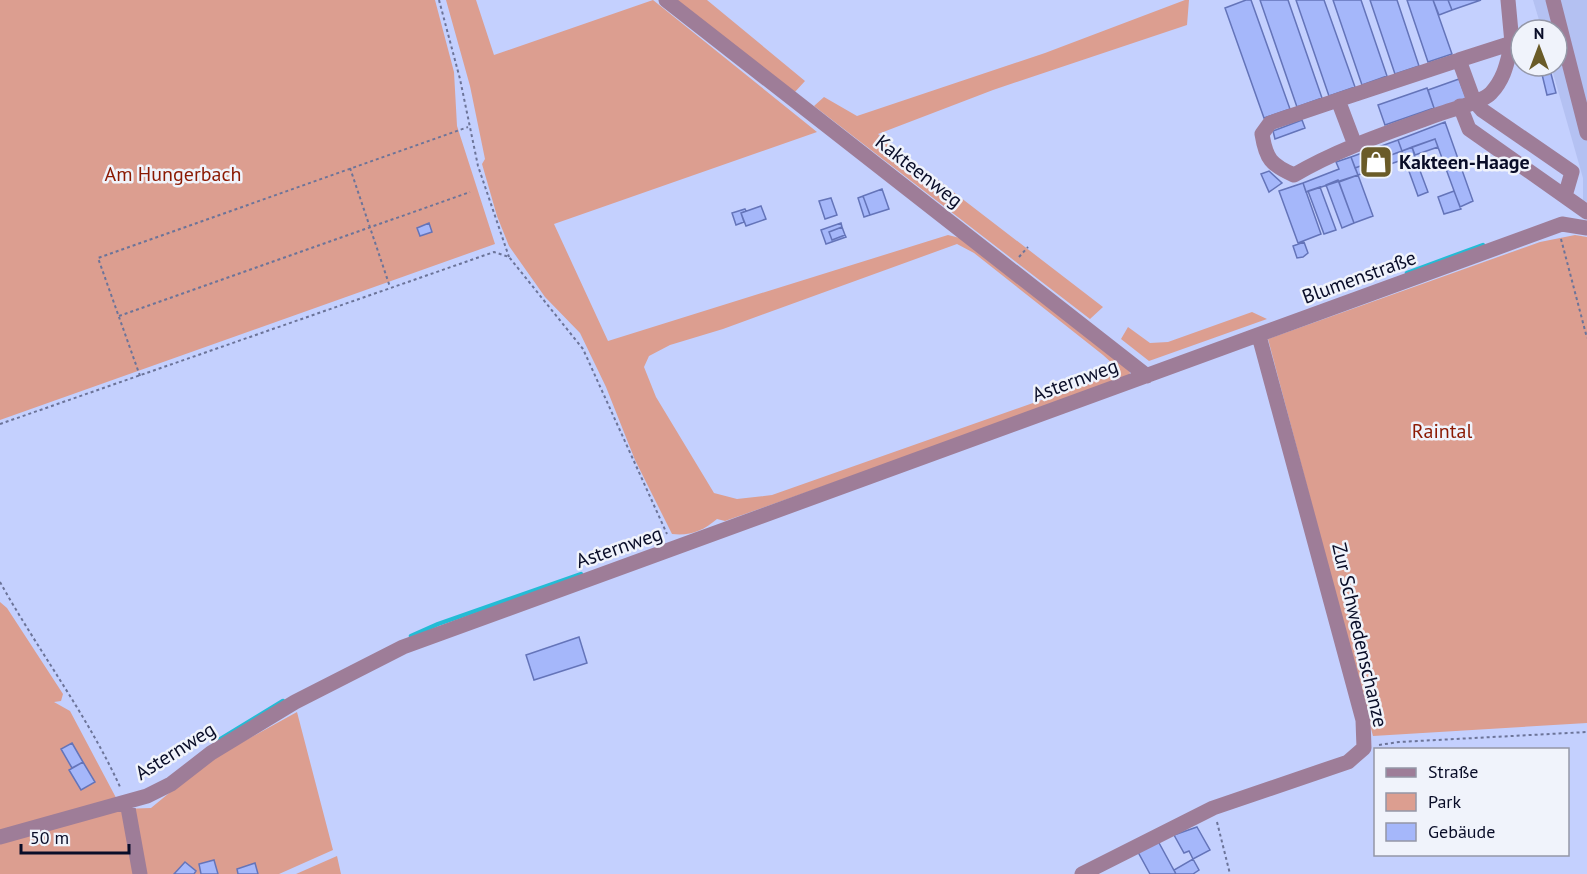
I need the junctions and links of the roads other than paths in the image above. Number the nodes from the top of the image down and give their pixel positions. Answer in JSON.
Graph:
{"nodes":[{"id":1,"x":666,"y":0,"type":"edge"},
{"id":2,"x":1508,"y":0,"type":"edge"},
{"id":3,"x":1552,"y":0,"type":"edge"},
{"id":4,"x":1510,"y":18,"type":"edge"},
{"id":5,"x":1509,"y":44,"type":"edge"},
{"id":6,"x":1509,"y":55,"type":"edge"},
{"id":7,"x":1459,"y":60,"type":"junction"},
{"id":8,"x":1338,"y":100,"type":"junction"},
{"id":9,"x":1467,"y":104,"type":"junction"},
{"id":10,"x":1587,"y":133,"type":"edge"},
{"id":11,"x":1355,"y":145,"type":"junction"},
{"id":12,"x":1565,"y":196,"type":"junction"},
{"id":13,"x":1587,"y":212,"type":"edge"},
{"id":14,"x":1587,"y":228,"type":"edge"},
{"id":15,"x":1259,"y":336,"type":"junction"},
{"id":16,"x":1147,"y":376,"type":"junction"},
{"id":17,"x":127,"y":802,"type":"junction"},
{"id":18,"x":0,"y":837,"type":"edge"},
{"id":19,"x":140,"y":874,"type":"edge"},
{"id":20,"x":1082,"y":874,"type":"edge"}],
"edges":[{"from":1,"to":16,"type":"street","name":"Kakteenweg"},
{"from":2,"to":4,"type":"street"},
{"from":3,"to":10,"type":"street"},
{"from":5,"to":7,"type":"street"},
{"from":6,"to":9,"type":"street"},
{"from":7,"to":8,"type":"street"},
{"from":7,"to":9,"type":"street"},
{"from":8,"to":11,"type":"street"},
{"from":8,"to":11,"type":"street"},
{"from":9,"to":11,"type":"street"},
{"from":9,"to":12,"type":"street"},
{"from":9,"to":12,"type":"street"},
{"from":12,"to":13,"type":"street"},
{"from":14,"to":15,"type":"street","name":"Blumenstraße"},
{"from":15,"to":16,"type":"street","name":"Blumenstraße"},
{"from":15,"to":20,"type":"street","name":"Zur Schwedenschanze"},
{"from":16,"to":17,"type":"street","name":"Asternweg"},
{"from":17,"to":18,"type":"street","name":"Asternweg"},
{"from":17,"to":19,"type":"street","name":"Asternweg"}]}
